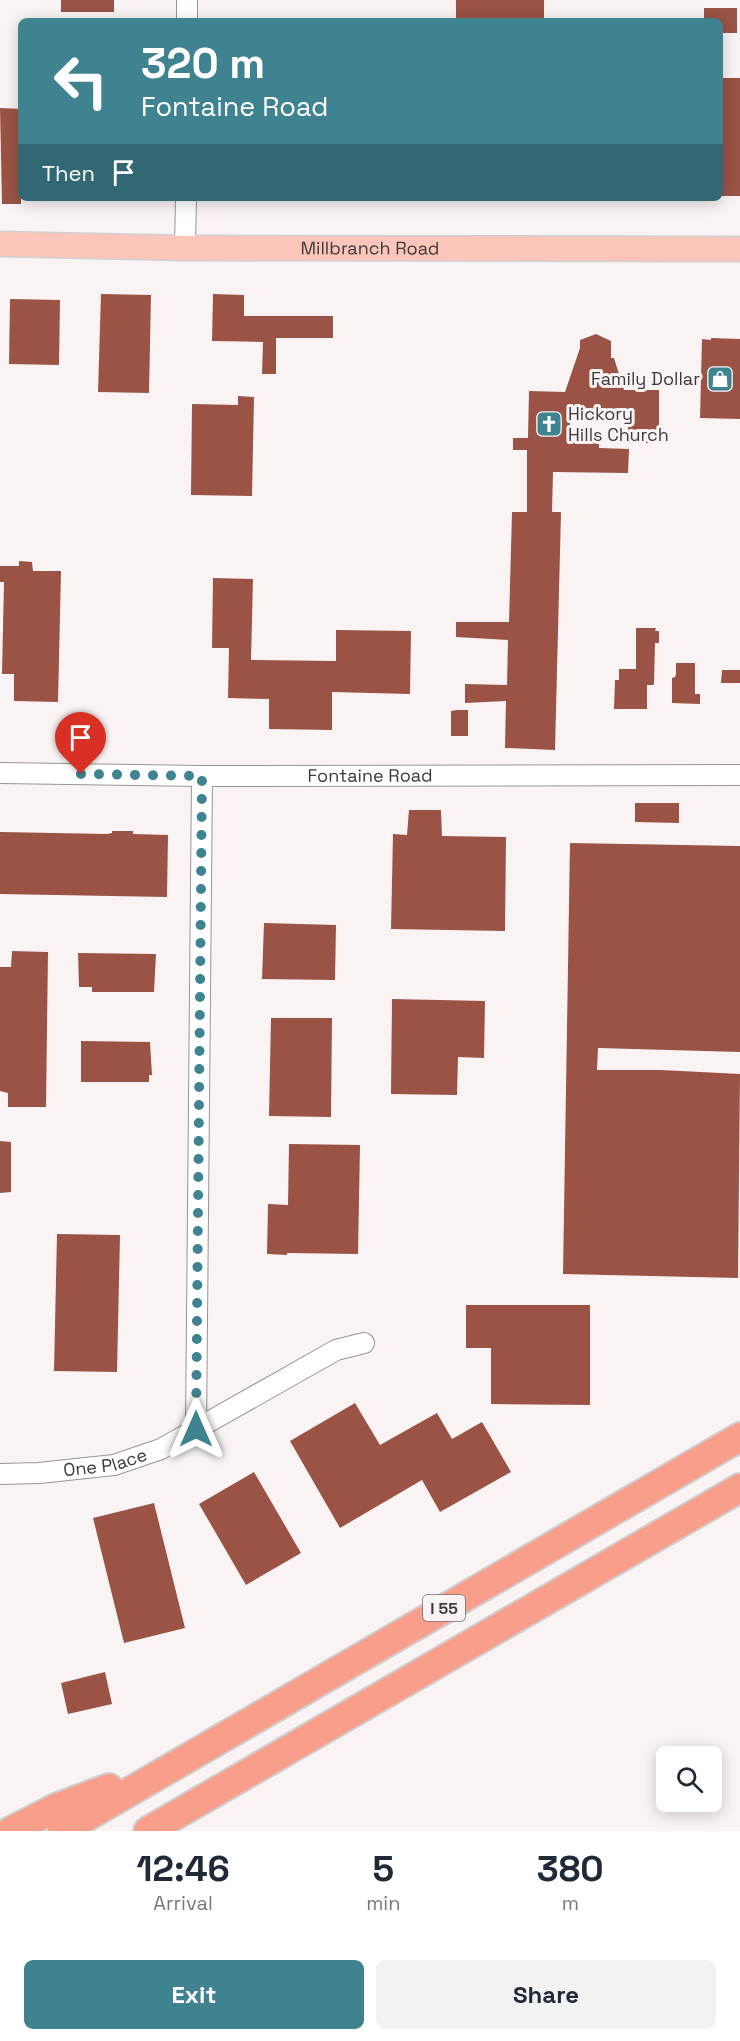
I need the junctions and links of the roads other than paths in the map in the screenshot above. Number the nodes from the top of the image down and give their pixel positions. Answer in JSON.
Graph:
{"nodes":[{"id":1,"x":188,"y":0,"type":"edge"},
{"id":2,"x":187,"y":18,"type":"edge"},
{"id":3,"x":186,"y":201,"type":"edge"},
{"id":4,"x":0,"y":244,"type":"edge"},
{"id":5,"x":186,"y":248,"type":"junction"},
{"id":6,"x":740,"y":249,"type":"edge"},
{"id":7,"x":0,"y":772,"type":"edge"},
{"id":8,"x":740,"y":775,"type":"edge"},
{"id":9,"x":202,"y":776,"type":"junction"},
{"id":10,"x":364,"y":1343,"type":"dead end"},
{"id":11,"x":196,"y":1429,"type":"junction"},
{"id":12,"x":740,"y":1437,"type":"edge"},
{"id":13,"x":0,"y":1474,"type":"edge"},
{"id":14,"x":740,"y":1488,"type":"edge"},
{"id":15,"x":178,"y":1762,"type":"junction"},
{"id":16,"x":11,"y":1831,"type":"edge"},
{"id":17,"x":62,"y":1831,"type":"edge"},
{"id":18,"x":148,"y":1831,"type":"edge"}],
"edges":[{"from":1,"to":2,"type":"street"},
{"from":3,"to":5,"type":"street"},
{"from":4,"to":5,"type":"main road","name":"Millbranch Road"},
{"from":5,"to":6,"type":"main road","name":"Millbranch Road"},
{"from":7,"to":9,"type":"street","name":"Fontaine Road"},
{"from":8,"to":9,"type":"street","name":"Fontaine Road"},
{"from":9,"to":11,"type":"street"},
{"from":10,"to":11,"type":"street","name":"One Place"},
{"from":11,"to":13,"type":"street","name":"One Place"},
{"from":12,"to":15,"type":"highway","number":"I 55"},
{"from":14,"to":18,"type":"highway","number":"I 55"},
{"from":15,"to":16,"type":"highway"},
{"from":15,"to":17,"type":"highway","number":"I 55"}]}
